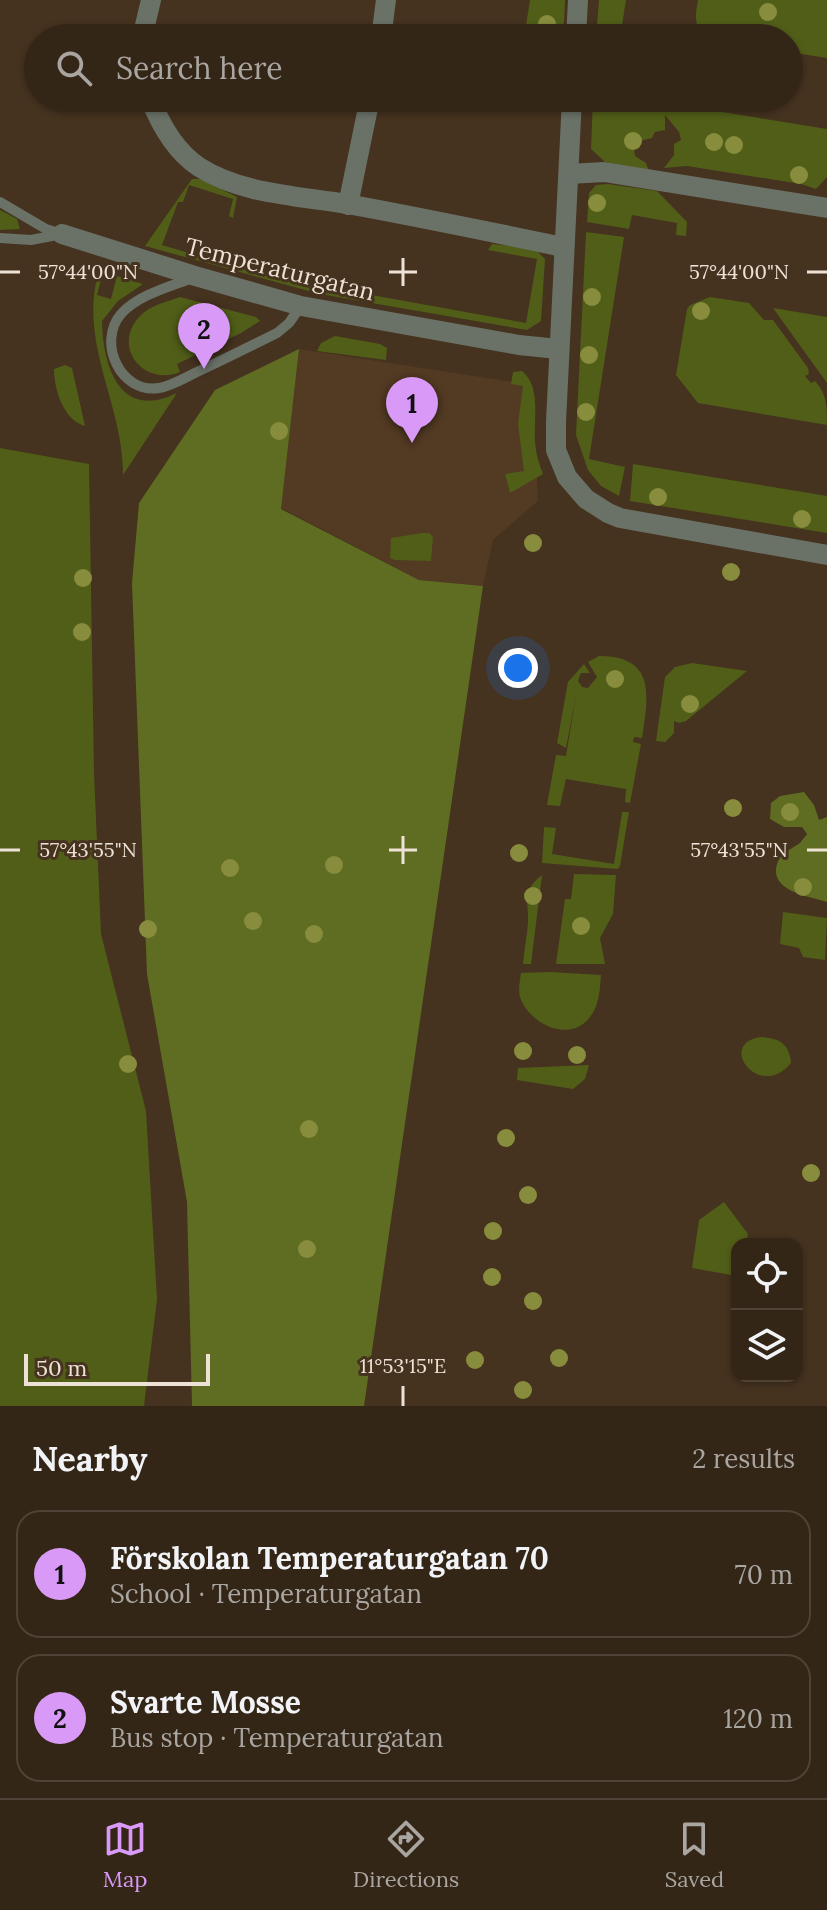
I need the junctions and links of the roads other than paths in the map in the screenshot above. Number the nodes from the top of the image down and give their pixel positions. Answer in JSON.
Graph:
{"nodes":[{"id":1,"x":151,"y":0,"type":"edge"},
{"id":2,"x":386,"y":0,"type":"edge"},
{"id":3,"x":578,"y":0,"type":"edge"},
{"id":4,"x":145,"y":24,"type":"edge"},
{"id":5,"x":383,"y":24,"type":"edge"},
{"id":6,"x":577,"y":24,"type":"edge"},
{"id":7,"x":157,"y":112,"type":"edge"},
{"id":8,"x":367,"y":112,"type":"edge"},
{"id":9,"x":571,"y":112,"type":"edge"},
{"id":10,"x":569,"y":174,"type":"junction"},
{"id":11,"x":0,"y":202,"type":"edge"},
{"id":12,"x":348,"y":205,"type":"junction"},
{"id":13,"x":827,"y":208,"type":"edge"},
{"id":14,"x":62,"y":234,"type":"junction"},
{"id":15,"x":0,"y":238,"type":"edge"},
{"id":16,"x":563,"y":247,"type":"junction"},
{"id":17,"x":195,"y":276,"type":"junction"},
{"id":18,"x":301,"y":306,"type":"junction"},
{"id":19,"x":558,"y":349,"type":"junction"},
{"id":20,"x":827,"y":555,"type":"edge"}],
"edges":[{"from":1,"to":4,"type":"street"},
{"from":2,"to":5,"type":"street"},
{"from":3,"to":6,"type":"street"},
{"from":7,"to":12,"type":"street"},
{"from":8,"to":12,"type":"street"},
{"from":9,"to":10,"type":"street"},
{"from":10,"to":13,"type":"street"},
{"from":10,"to":16,"type":"street"},
{"from":11,"to":14,"type":"lane","name":"Temperaturgatan"},
{"from":12,"to":16,"type":"street"},
{"from":14,"to":15,"type":"lane"},
{"from":14,"to":17,"type":"street","name":"Temperaturgatan"},
{"from":16,"to":19,"type":"street"},
{"from":17,"to":18,"type":"street","name":"Temperaturgatan"},
{"from":17,"to":18,"type":"lane"},
{"from":18,"to":19,"type":"street","name":"Temperaturgatan"},
{"from":19,"to":20,"type":"street"}]}
